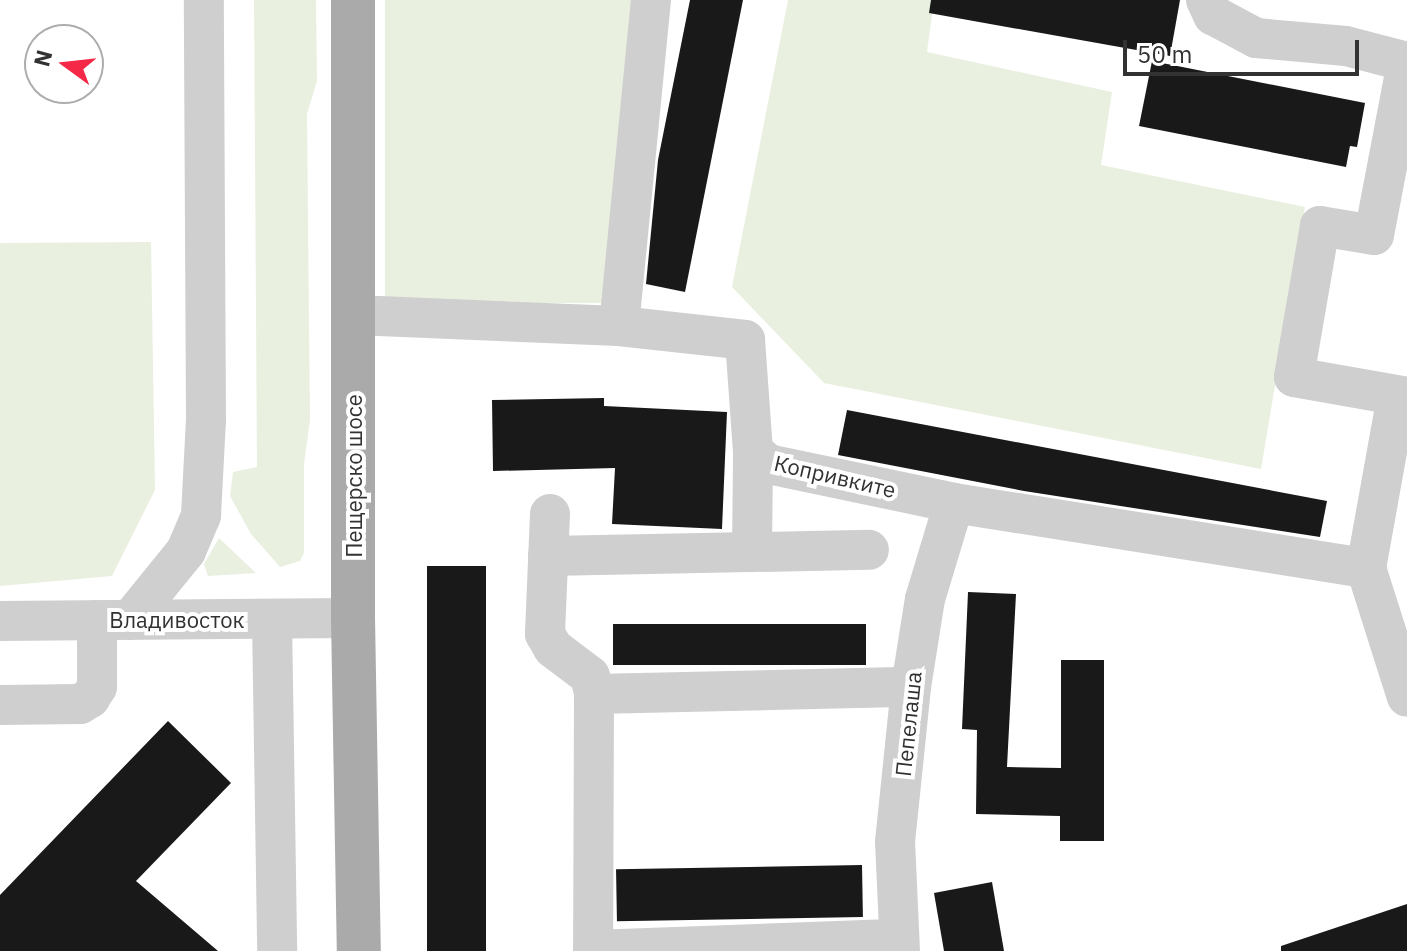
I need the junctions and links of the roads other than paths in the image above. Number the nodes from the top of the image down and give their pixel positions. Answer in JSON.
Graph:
{"nodes":[{"id":1,"x":204,"y":0,"type":"edge"},
{"id":2,"x":353,"y":0,"type":"edge"},
{"id":3,"x":651,"y":0,"type":"edge"},
{"id":4,"x":1206,"y":0,"type":"edge"},
{"id":5,"x":1407,"y":62,"type":"edge"},
{"id":6,"x":355,"y":315,"type":"junction"},
{"id":7,"x":619,"y":326,"type":"junction"},
{"id":8,"x":1402,"y":397,"type":"edge"},
{"id":9,"x":753,"y":451,"type":"junction"},
{"id":10,"x":954,"y":503,"type":"junction"},
{"id":11,"x":550,"y":514,"type":"dead end"},
{"id":12,"x":869,"y":550,"type":"dead end"},
{"id":13,"x":752,"y":552,"type":"junction"},
{"id":14,"x":548,"y":556,"type":"junction"},
{"id":15,"x":1366,"y":568,"type":"junction"},
{"id":16,"x":353,"y":618,"type":"junction"},
{"id":17,"x":114,"y":620,"type":"junction"},
{"id":18,"x":272,"y":620,"type":"junction"},
{"id":19,"x":0,"y":621,"type":"edge"},
{"id":20,"x":911,"y":687,"type":"junction"},
{"id":21,"x":594,"y":694,"type":"junction"},
{"id":22,"x":1407,"y":697,"type":"edge"},
{"id":23,"x":0,"y":705,"type":"edge"},
{"id":24,"x":899,"y":945,"type":"edge"},
{"id":25,"x":277,"y":951,"type":"edge"},
{"id":26,"x":359,"y":951,"type":"edge"},
{"id":27,"x":593,"y":951,"type":"edge"}],
"edges":[{"from":1,"to":17,"type":"street"},
{"from":2,"to":6,"type":"main road","name":"Пещерско шосе"},
{"from":3,"to":7,"type":"street"},
{"from":4,"to":5,"type":"street"},
{"from":5,"to":8,"type":"street"},
{"from":6,"to":7,"type":"street","name":"Копривките"},
{"from":6,"to":16,"type":"main road","name":"Пещерско шосе"},
{"from":7,"to":9,"type":"street","name":"Копривките"},
{"from":8,"to":15,"type":"street"},
{"from":9,"to":10,"type":"street","name":"Копривките"},
{"from":9,"to":13,"type":"street"},
{"from":10,"to":15,"type":"street","name":"Копривките"},
{"from":10,"to":20,"type":"street","name":"Пепелаша"},
{"from":11,"to":14,"type":"street"},
{"from":12,"to":13,"type":"street"},
{"from":13,"to":14,"type":"street"},
{"from":14,"to":21,"type":"street"},
{"from":15,"to":22,"type":"street"},
{"from":16,"to":18,"type":"street","name":"Владивосток"},
{"from":16,"to":26,"type":"main road","name":"Пещерско шосе"},
{"from":17,"to":18,"type":"street","name":"Владивосток"},
{"from":17,"to":19,"type":"street","name":"Владивосток"},
{"from":17,"to":23,"type":"street"},
{"from":18,"to":25,"type":"street"},
{"from":20,"to":21,"type":"street"},
{"from":20,"to":24,"type":"street","name":"Пепелаша"},
{"from":21,"to":27,"type":"street"},
{"from":24,"to":27,"type":"street"}]}
